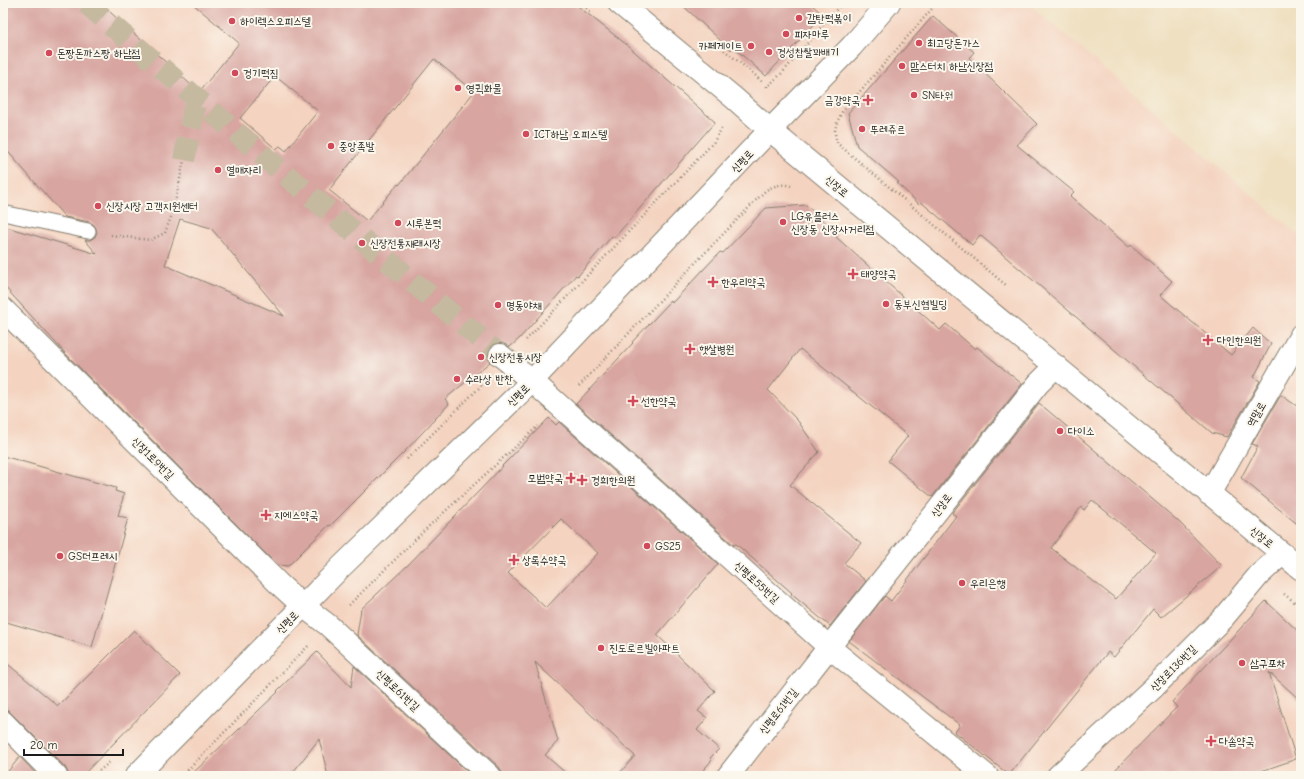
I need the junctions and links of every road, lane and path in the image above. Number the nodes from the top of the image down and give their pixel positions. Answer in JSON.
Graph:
{"nodes":[{"id":1,"x":619,"y":3,"type":"edge"},
{"id":2,"x":842,"y":3,"type":"edge"},
{"id":3,"x":889,"y":3,"type":"edge"},
{"id":4,"x":936,"y":3,"type":"edge"},
{"id":5,"x":719,"y":46,"type":"dead end"},
{"id":6,"x":770,"y":130,"type":"junction"},
{"id":7,"x":712,"y":142,"type":"dead end"},
{"id":8,"x":838,"y":144,"type":"dead end"},
{"id":9,"x":184,"y":160,"type":"tunnel mouth"},
{"id":10,"x":793,"y":187,"type":"dead end"},
{"id":11,"x":3,"y":213,"type":"edge"},
{"id":12,"x":88,"y":231,"type":"joint"},
{"id":13,"x":3,"y":309,"type":"edge"},
{"id":14,"x":1301,"y":334,"type":"edge"},
{"id":15,"x":503,"y":358,"type":"junction"},
{"id":16,"x":1056,"y":366,"type":"junction"},
{"id":17,"x":532,"y":381,"type":"junction"},
{"id":18,"x":560,"y":406,"type":"junction"},
{"id":19,"x":405,"y":462,"type":"dead end"},
{"id":20,"x":1209,"y":494,"type":"junction"},
{"id":21,"x":1282,"y":554,"type":"junction"},
{"id":22,"x":1301,"y":569,"type":"edge"},
{"id":23,"x":303,"y":606,"type":"junction"},
{"id":24,"x":328,"y":625,"type":"junction"},
{"id":25,"x":829,"y":647,"type":"junction"},
{"id":26,"x":3,"y":722,"type":"edge"},
{"id":27,"x":115,"y":757,"type":"dead end"},
{"id":28,"x":56,"y":776,"type":"edge"},
{"id":29,"x":93,"y":776,"type":"edge"},
{"id":30,"x":136,"y":776,"type":"edge"},
{"id":31,"x":182,"y":776,"type":"edge"},
{"id":32,"x":490,"y":776,"type":"edge"},
{"id":33,"x":728,"y":776,"type":"edge"},
{"id":34,"x":987,"y":776,"type":"edge"},
{"id":35,"x":1058,"y":776,"type":"edge"}],
"edges":[{"from":1,"to":6,"type":"street","name":"신장로"},
{"from":2,"to":5,"type":"path"},
{"from":3,"to":6,"type":"street","name":"신평로"},
{"from":4,"to":8,"type":"path"},
{"from":6,"to":16,"type":"street","name":"신장로"},
{"from":6,"to":17,"type":"street","name":"신평로"},
{"from":7,"to":15,"type":"path"},
{"from":9,"to":12,"type":"path"},
{"from":10,"to":18,"type":"path"},
{"from":11,"to":12,"type":"lane"},
{"from":13,"to":23,"type":"street","name":"신장1로9번길"},
{"from":14,"to":20,"type":"street","name":"역말로"},
{"from":15,"to":17,"type":"street","name":"신평로55번길"},
{"from":15,"to":19,"type":"path"},
{"from":16,"to":20,"type":"street","name":"신장로"},
{"from":16,"to":25,"type":"street","name":"신장로"},
{"from":17,"to":18,"type":"street","name":"신평로55번길"},
{"from":17,"to":23,"type":"street","name":"신평로"},
{"from":18,"to":24,"type":"path"},
{"from":18,"to":25,"type":"street","name":"신평로55번길"},
{"from":20,"to":21,"type":"street","name":"신장로"},
{"from":21,"to":22,"type":"street","name":"신장로"},
{"from":21,"to":35,"type":"street","name":"신장로136번길"},
{"from":23,"to":24,"type":"street","name":"신평로61번길"},
{"from":23,"to":30,"type":"street","name":"신평로"},
{"from":24,"to":31,"type":"path"},
{"from":24,"to":32,"type":"street","name":"신평로61번길"},
{"from":25,"to":33,"type":"street","name":"신평로61번길"},
{"from":25,"to":34,"type":"street","name":"신평로55번길"},
{"from":26,"to":28,"type":"street"},
{"from":27,"to":29,"type":"path"}]}
